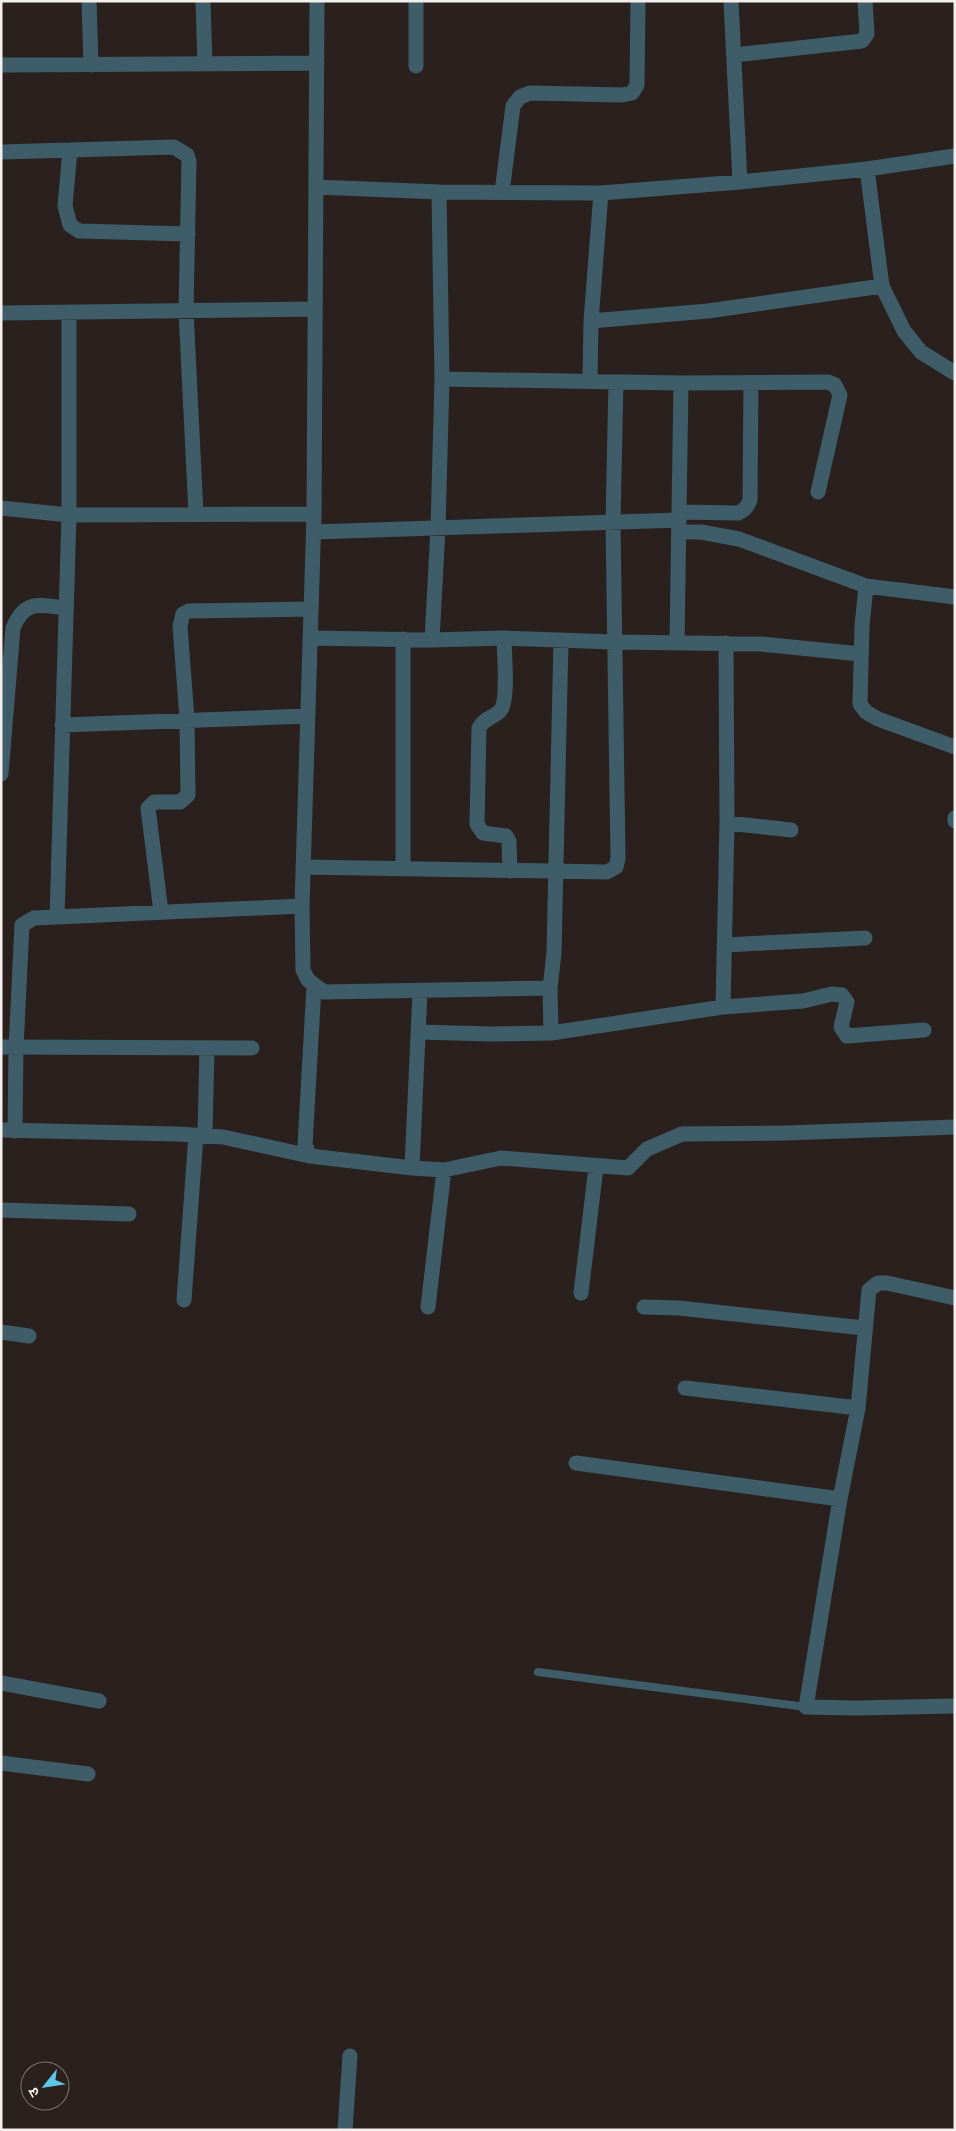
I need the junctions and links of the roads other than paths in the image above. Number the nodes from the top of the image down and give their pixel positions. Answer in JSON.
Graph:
{"nodes":[{"id":1,"x":89,"y":1,"type":"edge"},
{"id":2,"x":203,"y":1,"type":"edge"},
{"id":3,"x":317,"y":1,"type":"edge"},
{"id":4,"x":416,"y":1,"type":"edge"},
{"id":5,"x":638,"y":1,"type":"edge"},
{"id":6,"x":732,"y":1,"type":"edge"},
{"id":7,"x":865,"y":1,"type":"edge"},
{"id":8,"x":734,"y":55,"type":"junction"},
{"id":9,"x":317,"y":63,"type":"junction"},
{"id":10,"x":204,"y":64,"type":"junction"},
{"id":11,"x":1,"y":65,"type":"edge"},
{"id":12,"x":91,"y":65,"type":"junction"},
{"id":13,"x":416,"y":66,"type":"dead end"},
{"id":14,"x":70,"y":150,"type":"junction"},
{"id":15,"x":1,"y":152,"type":"edge"},
{"id":16,"x":955,"y":156,"type":"edge"},
{"id":17,"x":867,"y":169,"type":"junction"},
{"id":18,"x":740,"y":182,"type":"junction"},
{"id":19,"x":316,"y":187,"type":"junction"},
{"id":20,"x":439,"y":192,"type":"junction"},
{"id":21,"x":502,"y":192,"type":"junction"},
{"id":22,"x":601,"y":193,"type":"junction"},
{"id":23,"x":188,"y":234,"type":"junction"},
{"id":24,"x":882,"y":286,"type":"junction"},
{"id":25,"x":315,"y":309,"type":"junction"},
{"id":26,"x":186,"y":311,"type":"junction"},
{"id":27,"x":69,"y":312,"type":"junction"},
{"id":28,"x":1,"y":313,"type":"edge"},
{"id":29,"x":591,"y":321,"type":"junction"},
{"id":30,"x":955,"y":373,"type":"edge"},
{"id":31,"x":442,"y":379,"type":"junction"},
{"id":32,"x":590,"y":382,"type":"junction"},
{"id":33,"x":616,"y":382,"type":"junction"},
{"id":34,"x":751,"y":382,"type":"junction"},
{"id":35,"x":681,"y":383,"type":"junction"},
{"id":36,"x":818,"y":492,"type":"dead end"},
{"id":37,"x":1,"y":508,"type":"edge"},
{"id":38,"x":196,"y":514,"type":"junction"},
{"id":39,"x":314,"y":514,"type":"junction"},
{"id":40,"x":69,"y":515,"type":"junction"},
{"id":41,"x":679,"y":521,"type":"junction"},
{"id":42,"x":614,"y":522,"type":"junction"},
{"id":43,"x":438,"y":528,"type":"junction"},
{"id":44,"x":314,"y":532,"type":"junction"},
{"id":45,"x":866,"y":586,"type":"junction"},
{"id":46,"x":955,"y":596,"type":"edge"},
{"id":47,"x":66,"y":608,"type":"junction"},
{"id":48,"x":311,"y":609,"type":"junction"},
{"id":49,"x":310,"y":638,"type":"junction"},
{"id":50,"x":504,"y":638,"type":"junction"},
{"id":51,"x":403,"y":640,"type":"junction"},
{"id":52,"x":432,"y":640,"type":"junction"},
{"id":53,"x":561,"y":640,"type":"junction"},
{"id":54,"x":614,"y":642,"type":"junction"},
{"id":55,"x":677,"y":643,"type":"junction"},
{"id":56,"x":726,"y":643,"type":"junction"},
{"id":57,"x":862,"y":654,"type":"junction"},
{"id":58,"x":308,"y":716,"type":"junction"},
{"id":59,"x":187,"y":719,"type":"junction"},
{"id":60,"x":62,"y":725,"type":"junction"},
{"id":61,"x":955,"y":747,"type":"edge"},
{"id":62,"x":1,"y":774,"type":"edge"},
{"id":63,"x":727,"y":823,"type":"junction"},
{"id":64,"x":791,"y":830,"type":"dead end"},
{"id":65,"x":303,"y":867,"type":"junction"},
{"id":66,"x":403,"y":869,"type":"junction"},
{"id":67,"x":510,"y":871,"type":"junction"},
{"id":68,"x":554,"y":871,"type":"junction"},
{"id":69,"x":302,"y":906,"type":"junction"},
{"id":70,"x":161,"y":912,"type":"junction"},
{"id":71,"x":56,"y":917,"type":"junction"},
{"id":72,"x":865,"y":938,"type":"dead end"},
{"id":73,"x":724,"y":945,"type":"junction"},
{"id":74,"x":314,"y":986,"type":"junction"},
{"id":75,"x":550,"y":988,"type":"junction"},
{"id":76,"x":420,"y":991,"type":"junction"},
{"id":77,"x":723,"y":1007,"type":"junction"},
{"id":78,"x":924,"y":1030,"type":"dead end"},
{"id":79,"x":418,"y":1032,"type":"junction"},
{"id":80,"x":551,"y":1033,"type":"junction"},
{"id":81,"x":8,"y":1048,"type":"edge"},
{"id":82,"x":207,"y":1048,"type":"junction"},
{"id":83,"x":252,"y":1048,"type":"dead end"},
{"id":84,"x":955,"y":1127,"type":"edge"},
{"id":85,"x":8,"y":1130,"type":"edge"},
{"id":86,"x":200,"y":1135,"type":"junction"},
{"id":87,"x":310,"y":1156,"type":"junction"},
{"id":88,"x":596,"y":1167,"type":"junction"},
{"id":89,"x":412,"y":1168,"type":"junction"},
{"id":90,"x":444,"y":1170,"type":"junction"},
{"id":91,"x":1,"y":1210,"type":"edge"},
{"id":92,"x":129,"y":1214,"type":"dead end"},
{"id":93,"x":581,"y":1293,"type":"dead end"},
{"id":94,"x":955,"y":1298,"type":"edge"},
{"id":95,"x":184,"y":1300,"type":"dead end"},
{"id":96,"x":428,"y":1307,"type":"dead end"},
{"id":97,"x":644,"y":1307,"type":"dead end"},
{"id":98,"x":864,"y":1328,"type":"junction"},
{"id":99,"x":1,"y":1332,"type":"edge"},
{"id":100,"x":29,"y":1336,"type":"dead end"},
{"id":101,"x":685,"y":1388,"type":"dead end"},
{"id":102,"x":858,"y":1408,"type":"junction"},
{"id":103,"x":576,"y":1463,"type":"dead end"},
{"id":104,"x":840,"y":1499,"type":"junction"},
{"id":105,"x":538,"y":1672,"type":"dead end"},
{"id":106,"x":1,"y":1683,"type":"edge"},
{"id":107,"x":99,"y":1701,"type":"dead end"},
{"id":108,"x":955,"y":1706,"type":"edge"},
{"id":109,"x":806,"y":1707,"type":"junction"},
{"id":110,"x":1,"y":1764,"type":"edge"},
{"id":111,"x":88,"y":1774,"type":"dead end"},
{"id":112,"x":350,"y":2056,"type":"dead end"},
{"id":113,"x":345,"y":2130,"type":"edge"}],
"edges":[{"from":1,"to":12,"type":"street"},
{"from":2,"to":10,"type":"street"},
{"from":3,"to":9,"type":"street"},
{"from":4,"to":13,"type":"street"},
{"from":5,"to":21,"type":"street"},
{"from":6,"to":8,"type":"street"},
{"from":7,"to":8,"type":"street"},
{"from":8,"to":18,"type":"street"},
{"from":9,"to":10,"type":"street"},
{"from":9,"to":19,"type":"street"},
{"from":10,"to":12,"type":"street"},
{"from":11,"to":12,"type":"street"},
{"from":14,"to":15,"type":"street"},
{"from":14,"to":23,"type":"street"},
{"from":14,"to":23,"type":"street"},
{"from":16,"to":17,"type":"street"},
{"from":17,"to":18,"type":"street"},
{"from":17,"to":24,"type":"street"},
{"from":18,"to":22,"type":"street"},
{"from":19,"to":20,"type":"street"},
{"from":19,"to":25,"type":"street"},
{"from":20,"to":21,"type":"street"},
{"from":20,"to":31,"type":"street"},
{"from":21,"to":22,"type":"street"},
{"from":22,"to":29,"type":"street"},
{"from":23,"to":26,"type":"street"},
{"from":24,"to":29,"type":"street"},
{"from":24,"to":30,"type":"street"},
{"from":25,"to":26,"type":"street"},
{"from":25,"to":39,"type":"street"},
{"from":26,"to":27,"type":"street"},
{"from":26,"to":38,"type":"street"},
{"from":27,"to":28,"type":"street"},
{"from":27,"to":40,"type":"street"},
{"from":29,"to":32,"type":"street"},
{"from":31,"to":32,"type":"street"},
{"from":31,"to":43,"type":"street"},
{"from":32,"to":33,"type":"street"},
{"from":33,"to":35,"type":"street"},
{"from":33,"to":42,"type":"street"},
{"from":34,"to":35,"type":"street"},
{"from":34,"to":36,"type":"street"},
{"from":34,"to":41,"type":"street"},
{"from":35,"to":41,"type":"street"},
{"from":37,"to":40,"type":"street"},
{"from":38,"to":39,"type":"street"},
{"from":38,"to":40,"type":"street"},
{"from":39,"to":44,"type":"street"},
{"from":40,"to":47,"type":"street"},
{"from":41,"to":42,"type":"street"},
{"from":41,"to":45,"type":"street"},
{"from":41,"to":55,"type":"street"},
{"from":42,"to":43,"type":"street"},
{"from":42,"to":54,"type":"street"},
{"from":43,"to":44,"type":"street"},
{"from":43,"to":52,"type":"street"},
{"from":44,"to":48,"type":"street"},
{"from":45,"to":46,"type":"street"},
{"from":45,"to":57,"type":"street"},
{"from":47,"to":60,"type":"street"},
{"from":47,"to":62,"type":"street"},
{"from":48,"to":49,"type":"street"},
{"from":48,"to":59,"type":"street"},
{"from":49,"to":51,"type":"street"},
{"from":49,"to":58,"type":"street"},
{"from":50,"to":52,"type":"street"},
{"from":50,"to":53,"type":"street"},
{"from":50,"to":67,"type":"street"},
{"from":51,"to":52,"type":"street"},
{"from":51,"to":66,"type":"street"},
{"from":53,"to":54,"type":"street"},
{"from":53,"to":68,"type":"street"},
{"from":54,"to":55,"type":"street"},
{"from":54,"to":68,"type":"street"},
{"from":55,"to":56,"type":"street"},
{"from":56,"to":57,"type":"street"},
{"from":56,"to":63,"type":"street"},
{"from":57,"to":61,"type":"street"},
{"from":58,"to":59,"type":"street"},
{"from":58,"to":65,"type":"street"},
{"from":59,"to":60,"type":"street"},
{"from":59,"to":70,"type":"street"},
{"from":60,"to":71,"type":"street"},
{"from":63,"to":64,"type":"street"},
{"from":63,"to":73,"type":"street"},
{"from":65,"to":66,"type":"street"},
{"from":65,"to":69,"type":"street"},
{"from":66,"to":67,"type":"street"},
{"from":67,"to":68,"type":"street"},
{"from":68,"to":75,"type":"street"},
{"from":69,"to":70,"type":"street"},
{"from":69,"to":74,"type":"street"},
{"from":70,"to":71,"type":"street"},
{"from":71,"to":81,"type":"street"},
{"from":72,"to":73,"type":"street"},
{"from":73,"to":77,"type":"street"},
{"from":74,"to":76,"type":"street"},
{"from":74,"to":87,"type":"street"},
{"from":75,"to":76,"type":"street"},
{"from":75,"to":80,"type":"street"},
{"from":76,"to":79,"type":"street"},
{"from":77,"to":78,"type":"street"},
{"from":77,"to":80,"type":"street"},
{"from":79,"to":80,"type":"street"},
{"from":79,"to":89,"type":"street"},
{"from":81,"to":82,"type":"street"},
{"from":81,"to":85,"type":"street"},
{"from":82,"to":83,"type":"street"},
{"from":82,"to":86,"type":"street"},
{"from":84,"to":88,"type":"street"},
{"from":85,"to":86,"type":"street"},
{"from":86,"to":87,"type":"street"},
{"from":86,"to":95,"type":"street"},
{"from":87,"to":89,"type":"street"},
{"from":88,"to":90,"type":"street"},
{"from":88,"to":93,"type":"street"},
{"from":89,"to":90,"type":"street"},
{"from":90,"to":96,"type":"street"},
{"from":91,"to":92,"type":"street"},
{"from":94,"to":98,"type":"street"},
{"from":97,"to":98,"type":"street"},
{"from":98,"to":102,"type":"street"},
{"from":99,"to":100,"type":"street"},
{"from":101,"to":102,"type":"street"},
{"from":102,"to":104,"type":"street"},
{"from":103,"to":104,"type":"street"},
{"from":104,"to":109,"type":"street"},
{"from":105,"to":109,"type":"lane"},
{"from":106,"to":107,"type":"street"},
{"from":108,"to":109,"type":"street"},
{"from":110,"to":111,"type":"street"},
{"from":112,"to":113,"type":"street"}]}
